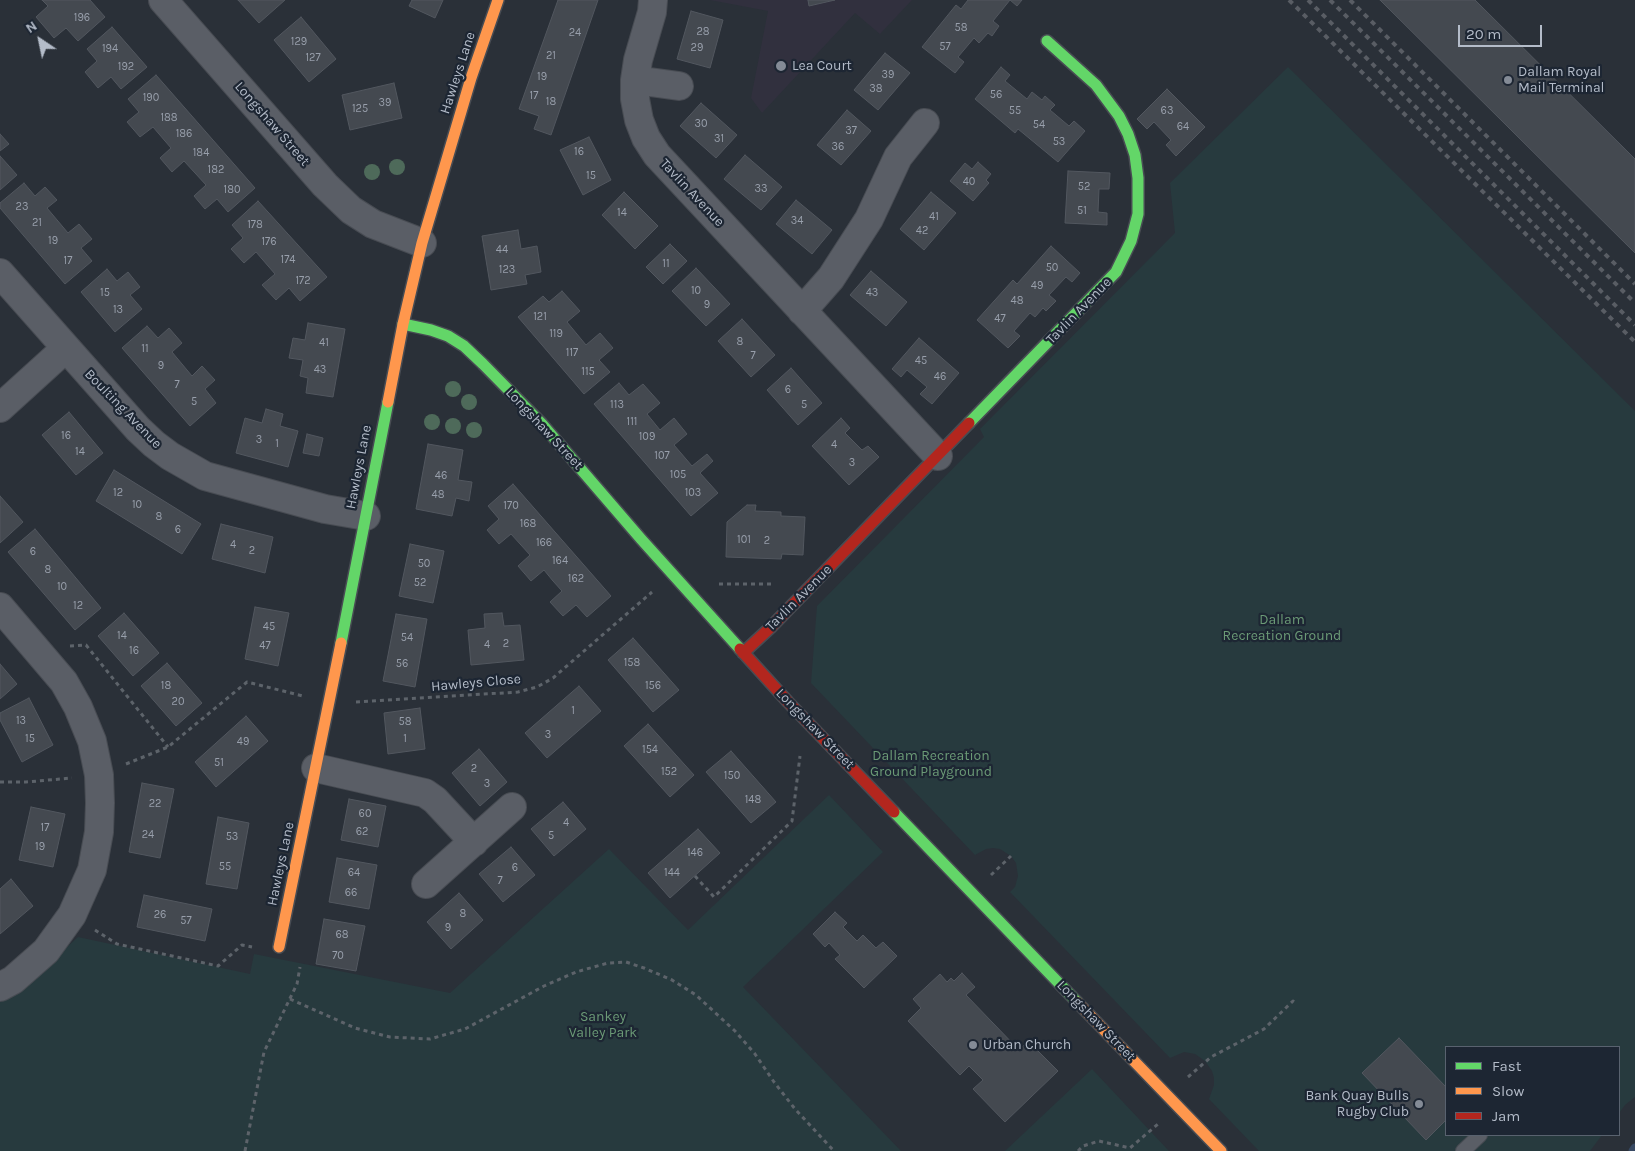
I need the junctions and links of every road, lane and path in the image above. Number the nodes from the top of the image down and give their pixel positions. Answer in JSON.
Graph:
{"nodes":[{"id":1,"x":163,"y":0,"type":"edge"},
{"id":2,"x":498,"y":0,"type":"edge"},
{"id":3,"x":653,"y":0,"type":"edge"},
{"id":4,"x":1047,"y":40,"type":"dead end"},
{"id":5,"x":635,"y":80,"type":"junction"},
{"id":6,"x":679,"y":86,"type":"dead end"},
{"id":7,"x":925,"y":123,"type":"dead end"},
{"id":8,"x":422,"y":243,"type":"junction"},
{"id":9,"x":0,"y":273,"type":"edge"},
{"id":10,"x":802,"y":312,"type":"junction"},
{"id":11,"x":403,"y":324,"type":"junction"},
{"id":12,"x":66,"y":348,"type":"junction"},
{"id":13,"x":0,"y":408,"type":"edge"},
{"id":14,"x":938,"y":456,"type":"junction"},
{"id":15,"x":366,"y":516,"type":"junction"},
{"id":16,"x":673,"y":574,"type":"junction"},
{"id":17,"x":710,"y":584,"type":"dead end"},
{"id":18,"x":773,"y":584,"type":"dead end"},
{"id":19,"x":0,"y":607,"type":"edge"},
{"id":20,"x":32,"y":643,"type":"junction"},
{"id":21,"x":743,"y":653,"type":"junction"},
{"id":22,"x":330,"y":702,"type":"junction"},
{"id":23,"x":168,"y":747,"type":"junction"},
{"id":24,"x":800,"y":756,"type":"dead end"},
{"id":25,"x":316,"y":768,"type":"junction"},
{"id":26,"x":99,"y":775,"type":"junction"},
{"id":27,"x":0,"y":782,"type":"edge"},
{"id":28,"x":512,"y":807,"type":"dead end"},
{"id":29,"x":474,"y":842,"type":"junction"},
{"id":30,"x":1011,"y":856,"type":"dead end"},
{"id":31,"x":695,"y":876,"type":"dead end"},
{"id":32,"x":989,"y":877,"type":"dead end"},
{"id":33,"x":426,"y":884,"type":"dead end"},
{"id":34,"x":72,"y":916,"type":"junction"},
{"id":35,"x":279,"y":947,"type":"joint"},
{"id":36,"x":300,"y":964,"type":"dead end"},
{"id":37,"x":0,"y":987,"type":"edge"},
{"id":38,"x":290,"y":999,"type":"junction"},
{"id":39,"x":1296,"y":1004,"type":"dead end"},
{"id":40,"x":1184,"y":1081,"type":"dead end"},
{"id":41,"x":1159,"y":1123,"type":"dead end"},
{"id":42,"x":1479,"y":1136,"type":"edge"},
{"id":43,"x":245,"y":1151,"type":"edge"},
{"id":44,"x":834,"y":1151,"type":"edge"},
{"id":45,"x":1078,"y":1151,"type":"edge"},
{"id":46,"x":1220,"y":1151,"type":"edge"},
{"id":47,"x":1463,"y":1151,"type":"edge"}],
"edges":[{"from":1,"to":8,"type":"street","name":"Longshaw Street"},
{"from":2,"to":8,"type":"street","name":"Hawleys Lane"},
{"from":3,"to":5,"type":"street","name":"Tavlin Avenue"},
{"from":4,"to":14,"type":"street","name":"Tavlin Avenue"},
{"from":5,"to":6,"type":"street"},
{"from":5,"to":10,"type":"street","name":"Tavlin Avenue"},
{"from":7,"to":10,"type":"street"},
{"from":8,"to":11,"type":"street","name":"Hawleys Lane"},
{"from":9,"to":12,"type":"street","name":"Boulting Avenue"},
{"from":10,"to":14,"type":"street","name":"Tavlin Avenue"},
{"from":11,"to":15,"type":"street","name":"Hawleys Lane"},
{"from":11,"to":16,"type":"street","name":"Longshaw Street"},
{"from":12,"to":13,"type":"street"},
{"from":12,"to":15,"type":"street","name":"Boulting Avenue"},
{"from":14,"to":21,"type":"street","name":"Tavlin Avenue"},
{"from":15,"to":22,"type":"street","name":"Hawleys Lane"},
{"from":16,"to":21,"type":"street","name":"Longshaw Street"},
{"from":16,"to":22,"type":"path","name":"Hawleys Close"},
{"from":17,"to":18,"type":"path"},
{"from":19,"to":20,"type":"street"},
{"from":20,"to":23,"type":"path"},
{"from":20,"to":26,"type":"street"},
{"from":21,"to":46,"type":"street","name":"Longshaw Street"},
{"from":22,"to":23,"type":"path","name":"Hawleys Close"},
{"from":22,"to":25,"type":"street","name":"Hawleys Lane"},
{"from":23,"to":26,"type":"path"},
{"from":24,"to":31,"type":"path"},
{"from":25,"to":29,"type":"street"},
{"from":25,"to":35,"type":"street","name":"Hawleys Lane"},
{"from":26,"to":27,"type":"path"},
{"from":26,"to":34,"type":"street"},
{"from":28,"to":29,"type":"street"},
{"from":29,"to":33,"type":"street"},
{"from":30,"to":32,"type":"path"},
{"from":34,"to":35,"type":"path"},
{"from":34,"to":37,"type":"street"},
{"from":36,"to":38,"type":"path"},
{"from":38,"to":43,"type":"path"},
{"from":38,"to":44,"type":"path"},
{"from":39,"to":40,"type":"path"},
{"from":41,"to":45,"type":"path"},
{"from":42,"to":47,"type":"lane"}]}
